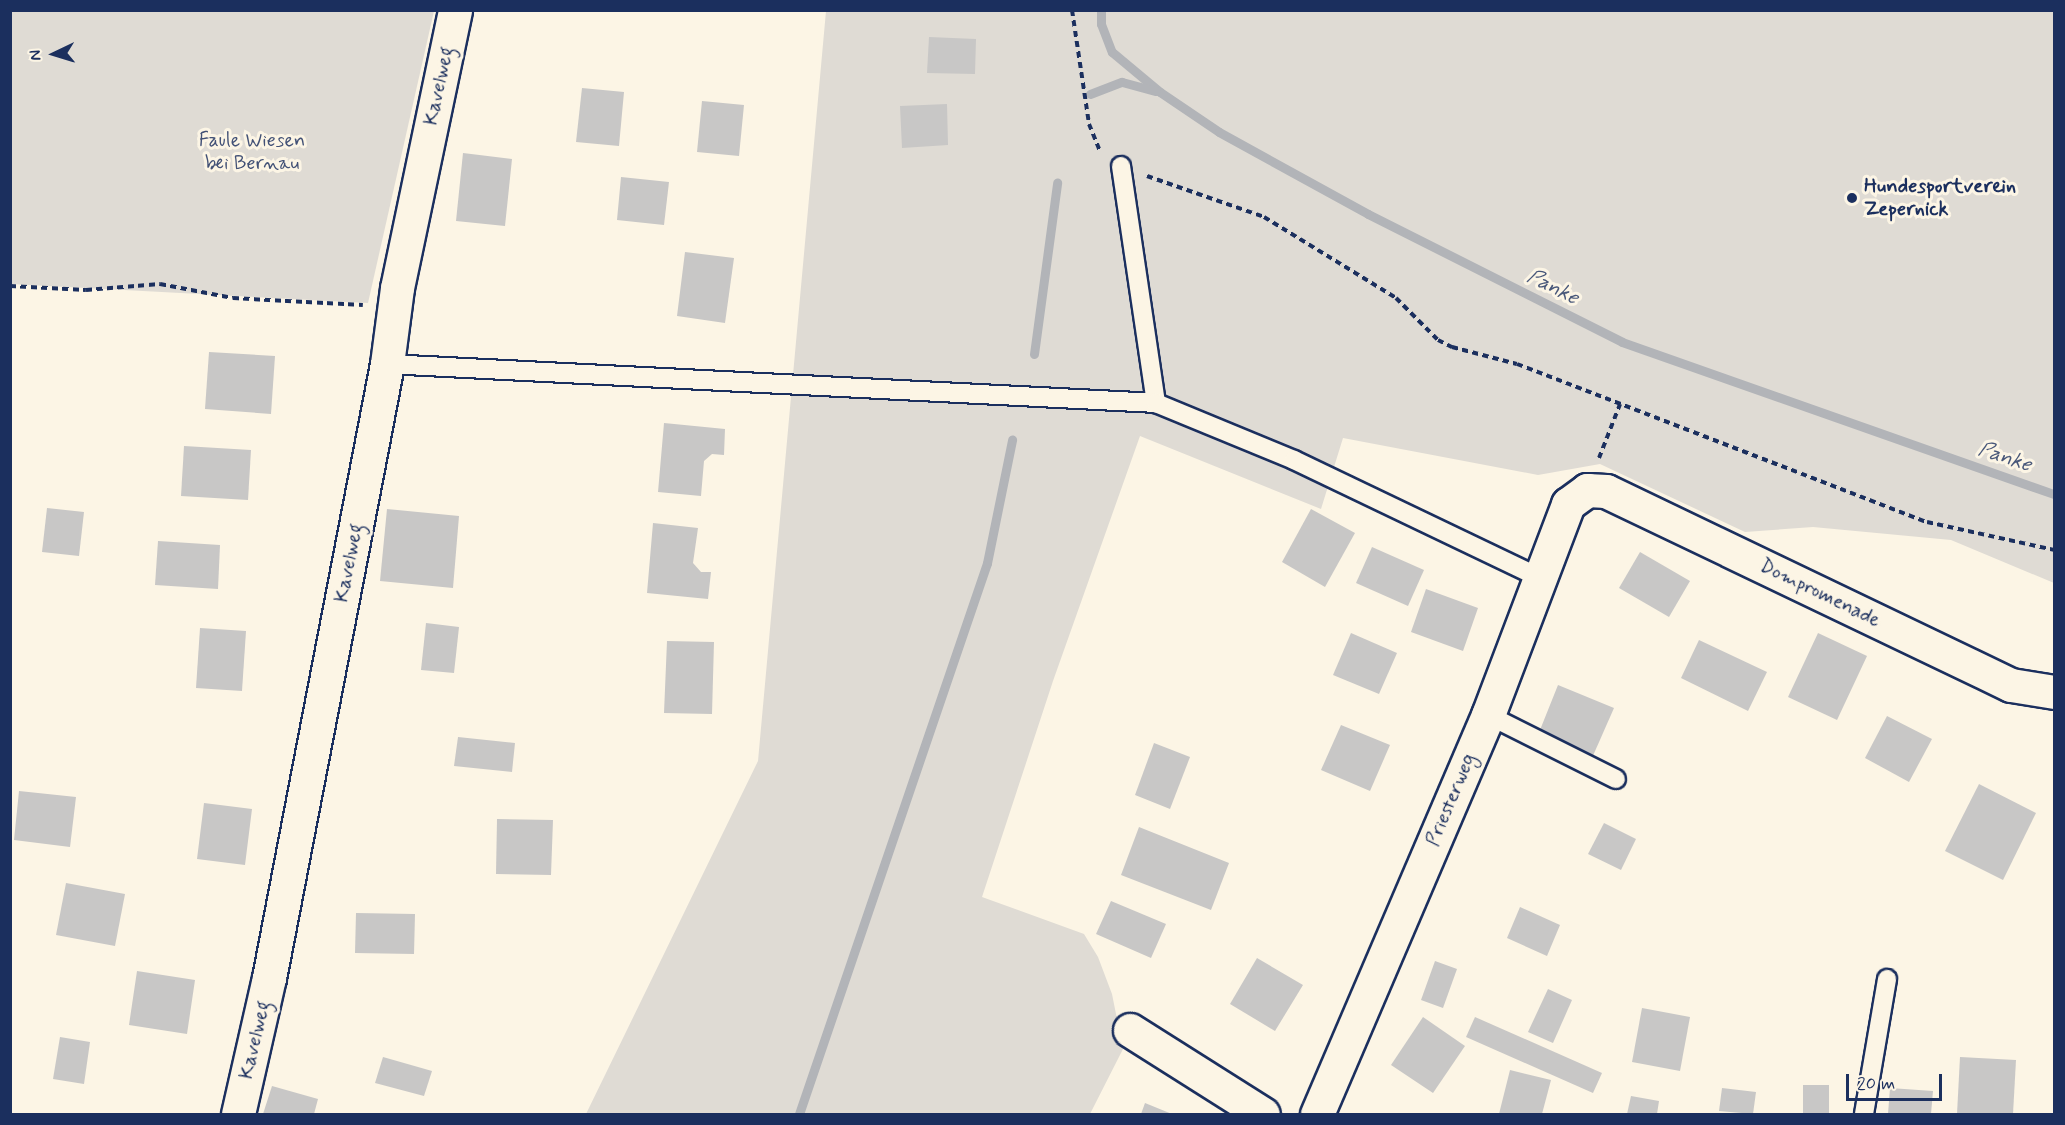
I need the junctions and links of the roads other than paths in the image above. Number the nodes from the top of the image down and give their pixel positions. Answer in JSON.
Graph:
{"nodes":[{"id":1,"x":455,"y":10,"type":"edge"},
{"id":2,"x":1121,"y":166,"type":"road end"},
{"id":3,"x":387,"y":364,"type":"junction"},
{"id":4,"x":1156,"y":403,"type":"junction"},
{"id":5,"x":1587,"y":490,"type":"joint"},
{"id":6,"x":1542,"y":579,"type":"junction"},
{"id":7,"x":2055,"y":692,"type":"edge"},
{"id":8,"x":1488,"y":715,"type":"junction"},
{"id":9,"x":1616,"y":779,"type":"dead end"},
{"id":10,"x":1887,"y":979,"type":"dead end"},
{"id":11,"x":1130,"y":1030,"type":"dead end"},
{"id":12,"x":238,"y":1114,"type":"edge"},
{"id":13,"x":1263,"y":1114,"type":"edge"},
{"id":14,"x":1317,"y":1114,"type":"edge"},
{"id":15,"x":1864,"y":1114,"type":"edge"}],
"edges":[{"from":1,"to":3,"type":"street","name":"Kavelweg"},
{"from":2,"to":4,"type":"lane"},
{"from":3,"to":4,"type":"lane"},
{"from":3,"to":12,"type":"street","name":"Kavelweg"},
{"from":4,"to":6,"type":"lane"},
{"from":5,"to":6,"type":"street","name":"Priesterweg"},
{"from":5,"to":7,"type":"street","name":"Dompromenade"},
{"from":6,"to":8,"type":"street","name":"Priesterweg"},
{"from":8,"to":9,"type":"lane"},
{"from":8,"to":14,"type":"street","name":"Priesterweg"},
{"from":10,"to":15,"type":"lane"},
{"from":11,"to":13,"type":"street"}]}
